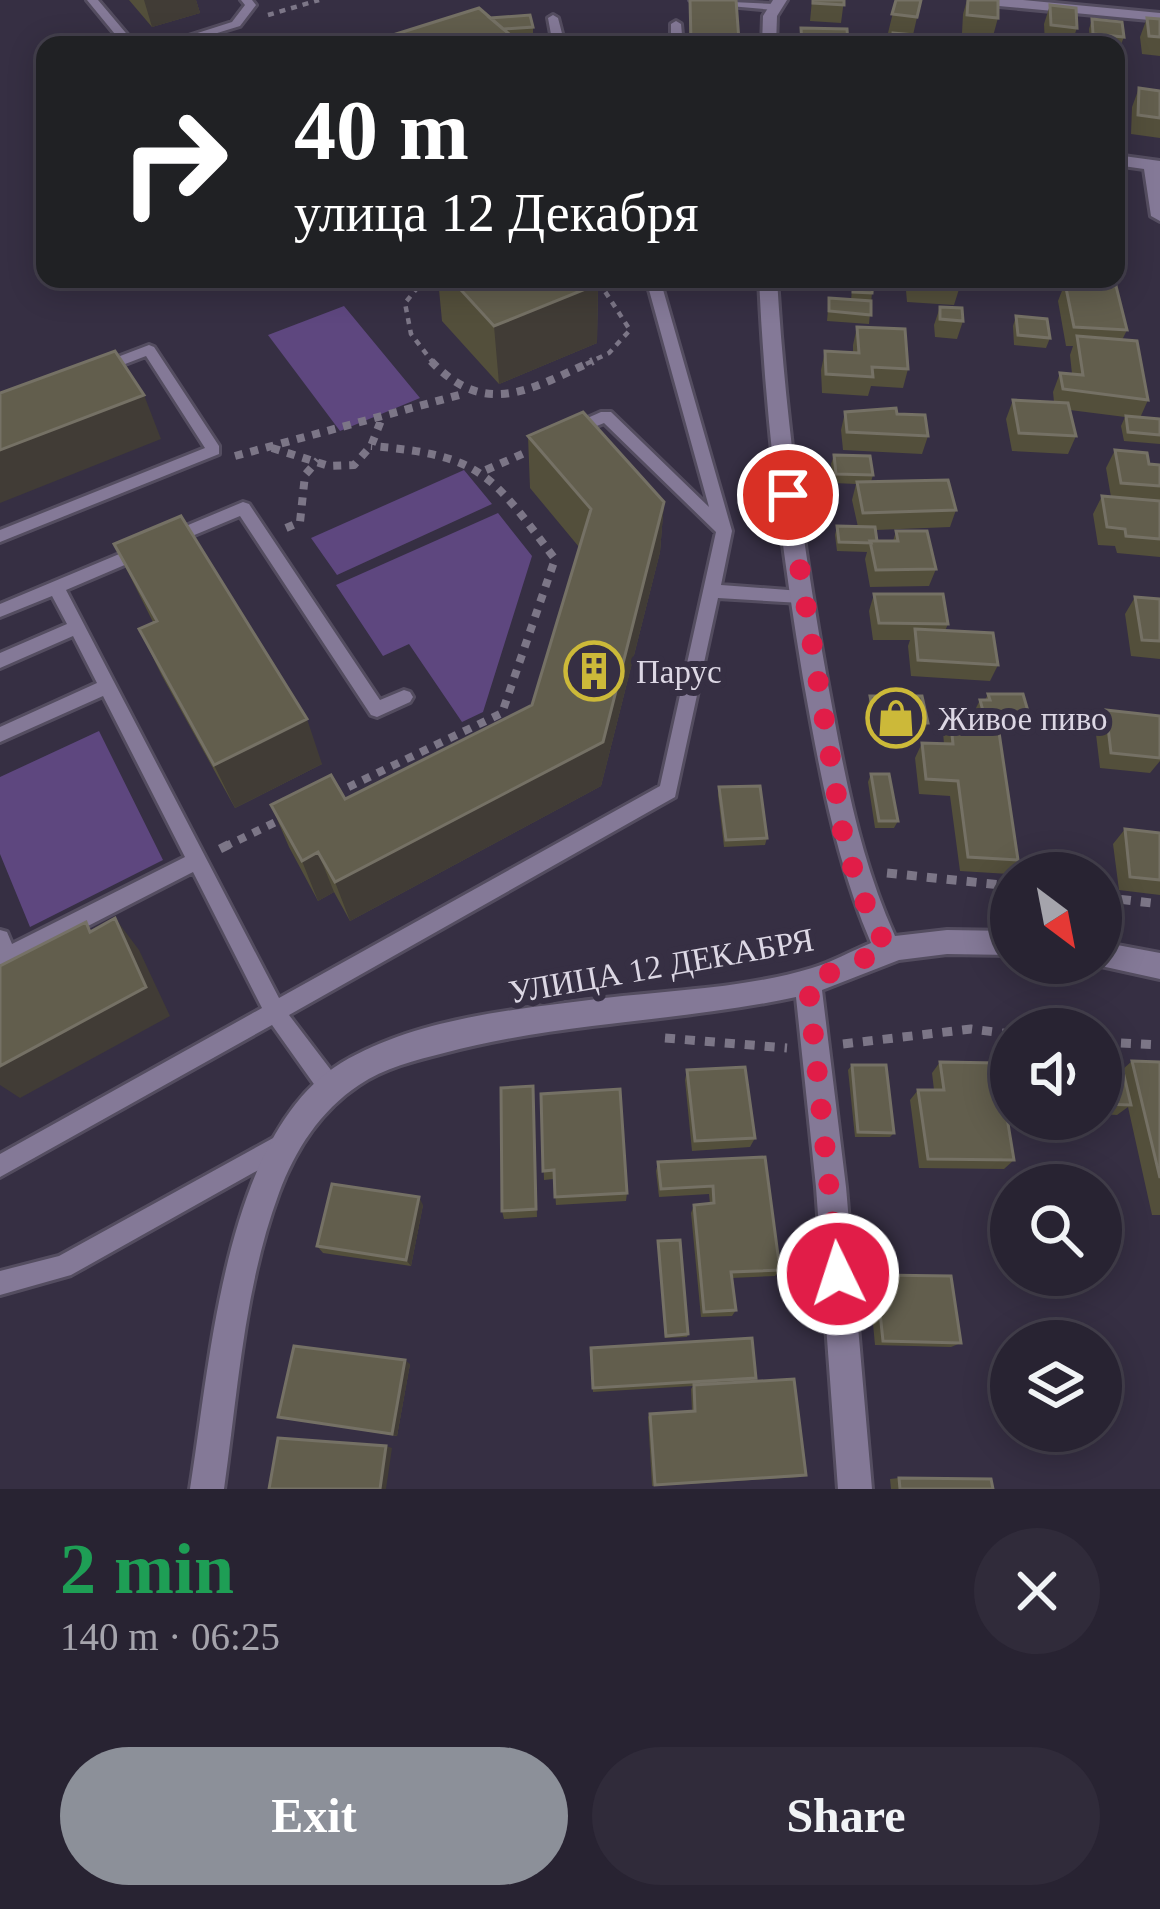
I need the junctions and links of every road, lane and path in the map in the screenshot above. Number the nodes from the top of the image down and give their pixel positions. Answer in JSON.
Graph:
{"nodes":[{"id":1,"x":92,"y":0,"type":"edge"},
{"id":2,"x":246,"y":0,"type":"edge"},
{"id":3,"x":695,"y":0,"type":"edge"},
{"id":4,"x":976,"y":0,"type":"edge"},
{"id":5,"x":777,"y":3,"type":"edge"},
{"id":6,"x":553,"y":17,"type":"dead end"},
{"id":7,"x":1160,"y":17,"type":"edge"},
{"id":8,"x":676,"y":24,"type":"dead end"},
{"id":9,"x":122,"y":36,"type":"edge"},
{"id":10,"x":198,"y":36,"type":"edge"},
{"id":11,"x":557,"y":36,"type":"edge"},
{"id":12,"x":677,"y":36,"type":"edge"},
{"id":13,"x":771,"y":36,"type":"edge"},
{"id":14,"x":1125,"y":161,"type":"edge"},
{"id":15,"x":1156,"y":166,"type":"edge"},
{"id":16,"x":1160,"y":216,"type":"edge"},
{"id":17,"x":417,"y":288,"type":"edge"},
{"id":18,"x":603,"y":288,"type":"edge"},
{"id":19,"x":655,"y":288,"type":"edge"},
{"id":20,"x":768,"y":288,"type":"edge"},
{"id":21,"x":85,"y":374,"type":"edge"},
{"id":22,"x":465,"y":394,"type":"junction"},
{"id":23,"x":382,"y":416,"type":"junction"},
{"id":24,"x":371,"y":446,"type":"junction"},
{"id":25,"x":269,"y":447,"type":"junction"},
{"id":26,"x":214,"y":450,"type":"junction"},
{"id":27,"x":529,"y":451,"type":"joint"},
{"id":28,"x":318,"y":460,"type":"junction"},
{"id":29,"x":486,"y":470,"type":"junction"},
{"id":30,"x":724,"y":531,"type":"junction"},
{"id":31,"x":0,"y":536,"type":"edge"},
{"id":32,"x":263,"y":538,"type":"junction"},
{"id":33,"x":56,"y":587,"type":"junction"},
{"id":34,"x":712,"y":591,"type":"junction"},
{"id":35,"x":800,"y":597,"type":"junction"},
{"id":36,"x":0,"y":610,"type":"edge"},
{"id":37,"x":77,"y":627,"type":"junction"},
{"id":38,"x":0,"y":661,"type":"edge"},
{"id":39,"x":107,"y":686,"type":"junction"},
{"id":40,"x":404,"y":697,"type":"dead end"},
{"id":41,"x":0,"y":735,"type":"edge"},
{"id":42,"x":319,"y":801,"type":"edge"},
{"id":43,"x":299,"y":811,"type":"edge"},
{"id":44,"x":197,"y":860,"type":"junction"},
{"id":45,"x":854,"y":870,"type":"junction"},
{"id":46,"x":990,"y":884,"type":"edge"},
{"id":47,"x":1122,"y":899,"type":"edge"},
{"id":48,"x":1160,"y":904,"type":"edge"},
{"id":49,"x":0,"y":939,"type":"edge"},
{"id":50,"x":990,"y":944,"type":"edge"},
{"id":51,"x":887,"y":949,"type":"junction"},
{"id":52,"x":1122,"y":959,"type":"edge"},
{"id":53,"x":1160,"y":966,"type":"edge"},
{"id":54,"x":808,"y":982,"type":"junction"},
{"id":55,"x":275,"y":1012,"type":"junction"},
{"id":56,"x":990,"y":1031,"type":"edge"},
{"id":57,"x":643,"y":1033,"type":"dead end"},
{"id":58,"x":1122,"y":1043,"type":"edge"},
{"id":59,"x":1160,"y":1046,"type":"edge"},
{"id":60,"x":816,"y":1049,"type":"junction"},
{"id":61,"x":329,"y":1086,"type":"junction"},
{"id":62,"x":286,"y":1142,"type":"junction"},
{"id":63,"x":0,"y":1166,"type":"edge"},
{"id":64,"x":0,"y":1283,"type":"edge"},
{"id":65,"x":208,"y":1489,"type":"edge"},
{"id":66,"x":855,"y":1489,"type":"edge"}],
"edges":[{"from":1,"to":9,"type":"lane"},
{"from":2,"to":10,"type":"lane"},
{"from":3,"to":5,"type":"lane"},
{"from":4,"to":7,"type":"street"},
{"from":5,"to":13,"type":"street"},
{"from":6,"to":11,"type":"lane"},
{"from":8,"to":12,"type":"lane"},
{"from":14,"to":15,"type":"street"},
{"from":15,"to":16,"type":"street"},
{"from":17,"to":22,"type":"path"},
{"from":18,"to":22,"type":"path"},
{"from":19,"to":30,"type":"lane"},
{"from":20,"to":35,"type":"street"},
{"from":21,"to":26,"type":"lane"},
{"from":22,"to":23,"type":"path"},
{"from":23,"to":24,"type":"path"},
{"from":23,"to":25,"type":"path"},
{"from":24,"to":28,"type":"path"},
{"from":24,"to":29,"type":"path"},
{"from":25,"to":26,"type":"path"},
{"from":25,"to":28,"type":"path"},
{"from":26,"to":31,"type":"lane"},
{"from":27,"to":29,"type":"path"},
{"from":27,"to":30,"type":"lane"},
{"from":28,"to":32,"type":"path"},
{"from":29,"to":42,"type":"path"},
{"from":30,"to":34,"type":"lane"},
{"from":32,"to":33,"type":"lane"},
{"from":32,"to":40,"type":"lane"},
{"from":33,"to":36,"type":"lane"},
{"from":33,"to":37,"type":"lane"},
{"from":34,"to":35,"type":"lane"},
{"from":34,"to":55,"type":"lane"},
{"from":35,"to":45,"type":"street"},
{"from":37,"to":38,"type":"lane"},
{"from":37,"to":39,"type":"lane"},
{"from":39,"to":41,"type":"lane"},
{"from":39,"to":44,"type":"lane"},
{"from":43,"to":44,"type":"path"},
{"from":44,"to":49,"type":"lane"},
{"from":44,"to":55,"type":"lane"},
{"from":45,"to":46,"type":"path"},
{"from":45,"to":51,"type":"street"},
{"from":47,"to":48,"type":"path"},
{"from":50,"to":51,"type":"street","name":"УЛИЦА 12 ДЕКАБРЯ"},
{"from":51,"to":54,"type":"street","name":"УЛИЦА 12 ДЕКАБРЯ"},
{"from":52,"to":53,"type":"street"},
{"from":54,"to":60,"type":"street"},
{"from":54,"to":61,"type":"street","name":"УЛИЦА 12 ДЕКАБРЯ"},
{"from":55,"to":61,"type":"lane"},
{"from":55,"to":63,"type":"lane"},
{"from":56,"to":60,"type":"path"},
{"from":57,"to":60,"type":"path"},
{"from":58,"to":59,"type":"path"},
{"from":60,"to":66,"type":"street"},
{"from":61,"to":62,"type":"street"},
{"from":62,"to":64,"type":"lane"},
{"from":62,"to":65,"type":"street"}]}
